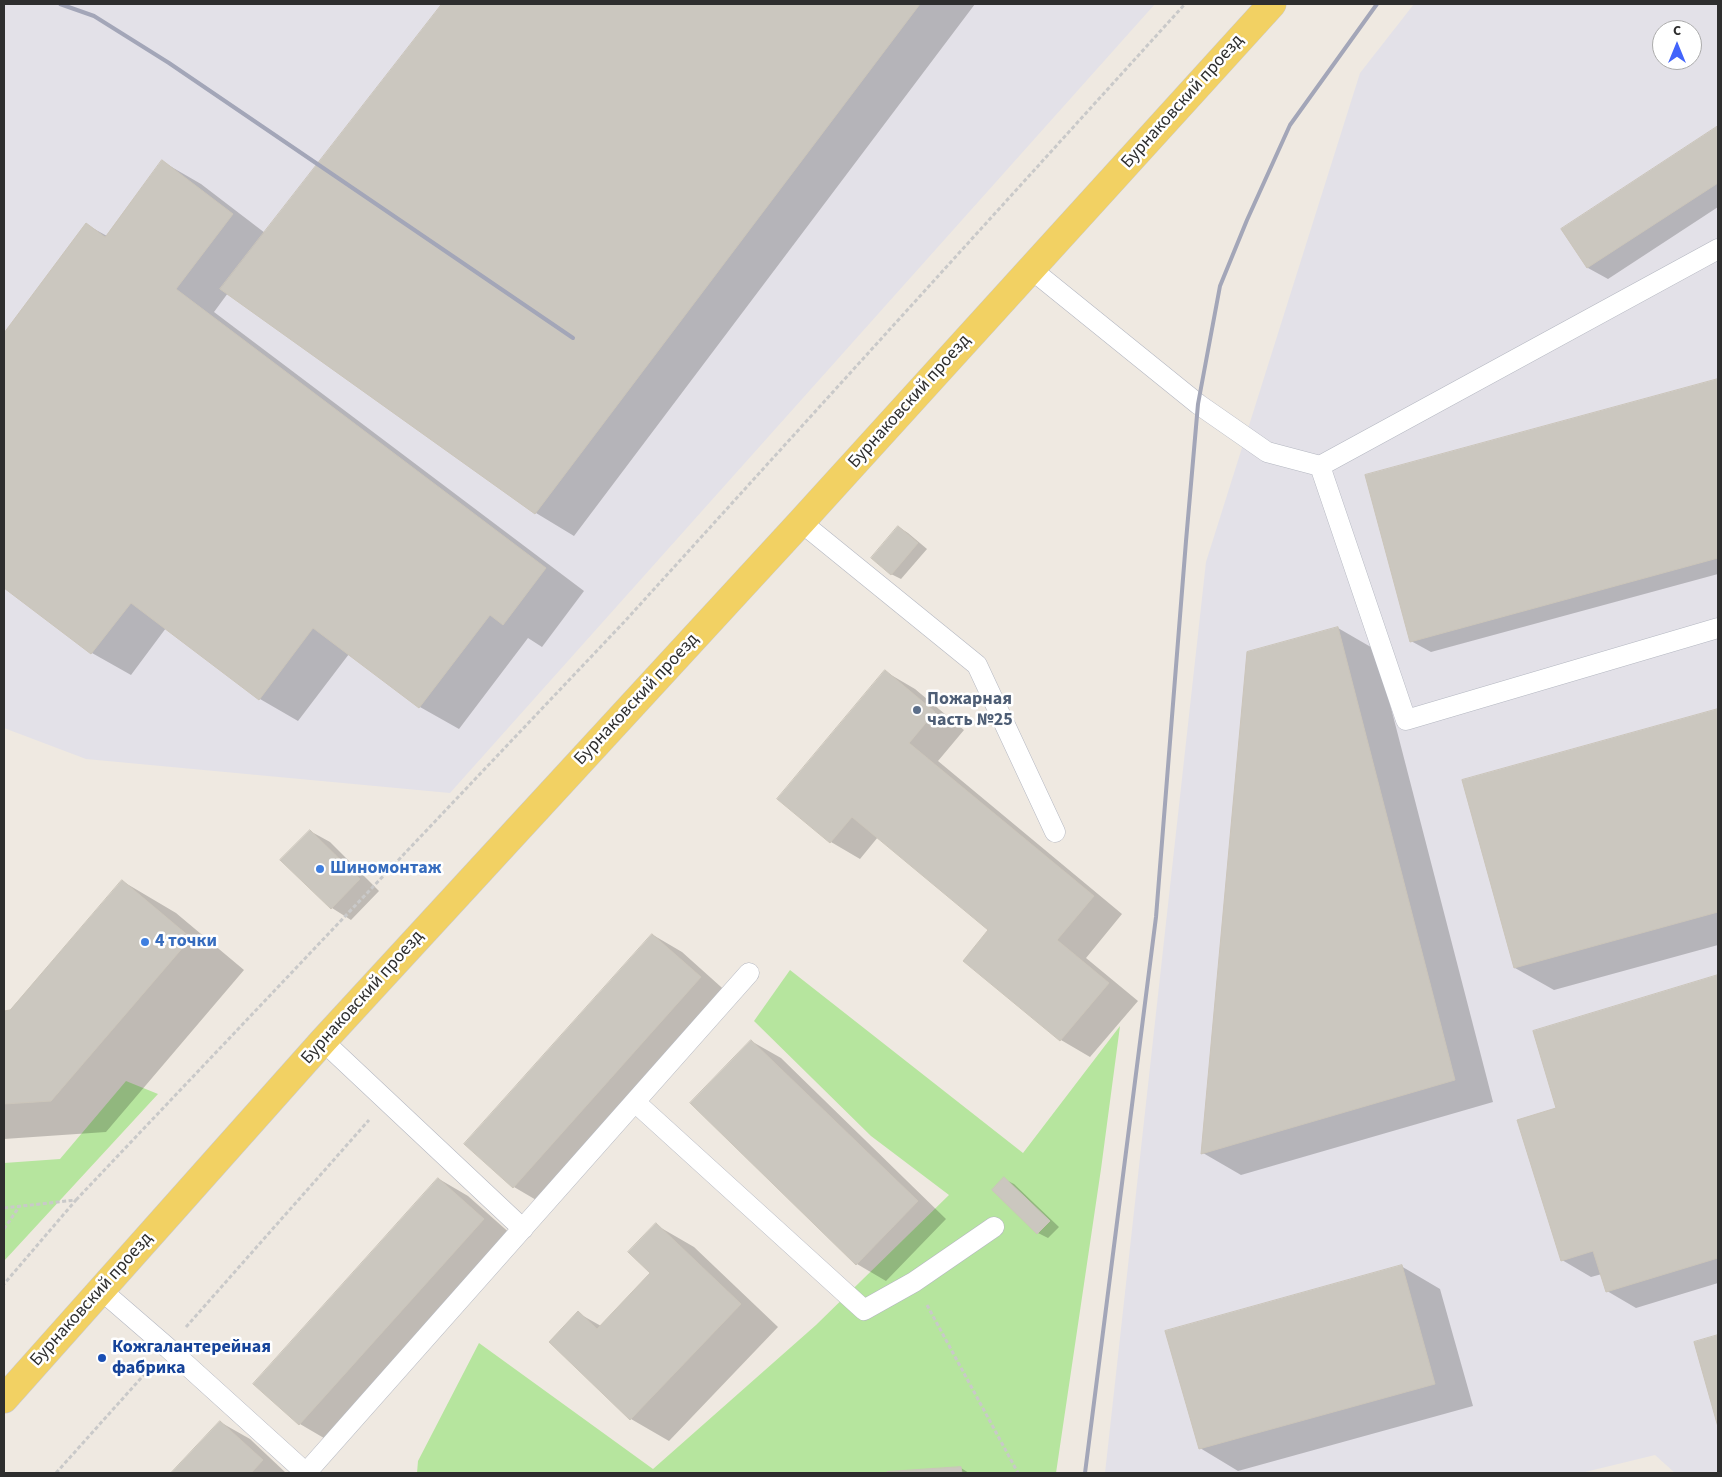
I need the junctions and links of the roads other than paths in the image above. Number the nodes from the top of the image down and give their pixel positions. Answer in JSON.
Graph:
{"nodes":[{"id":1,"x":1272,"y":4,"type":"edge"},
{"id":2,"x":1718,"y":249,"type":"edge"},
{"id":3,"x":1031,"y":269,"type":"junction"},
{"id":4,"x":1320,"y":466,"type":"junction"},
{"id":5,"x":801,"y":522,"type":"junction"},
{"id":6,"x":1718,"y":628,"type":"edge"},
{"id":7,"x":1055,"y":832,"type":"dead end"},
{"id":8,"x":749,"y":973,"type":"dead end"},
{"id":9,"x":323,"y":1042,"type":"junction"},
{"id":10,"x":635,"y":1102,"type":"junction"},
{"id":11,"x":994,"y":1227,"type":"dead end"},
{"id":12,"x":523,"y":1229,"type":"junction"},
{"id":13,"x":101,"y":1290,"type":"junction"},
{"id":14,"x":4,"y":1399,"type":"edge"},
{"id":15,"x":306,"y":1473,"type":"edge"}],
"edges":[{"from":1,"to":3,"type":"main road","name":"Бурнаковский проезд"},
{"from":2,"to":4,"type":"lane"},
{"from":3,"to":4,"type":"lane"},
{"from":3,"to":5,"type":"main road","name":"Бурнаковский проезд"},
{"from":4,"to":6,"type":"lane"},
{"from":5,"to":7,"type":"lane"},
{"from":5,"to":9,"type":"main road","name":"Бурнаковский проезд"},
{"from":8,"to":10,"type":"lane"},
{"from":9,"to":12,"type":"lane"},
{"from":9,"to":13,"type":"main road","name":"Бурнаковский проезд"},
{"from":10,"to":11,"type":"lane"},
{"from":10,"to":12,"type":"lane"},
{"from":12,"to":15,"type":"lane"},
{"from":13,"to":14,"type":"main road","name":"Бурнаковский проезд"},
{"from":13,"to":15,"type":"lane"}]}
